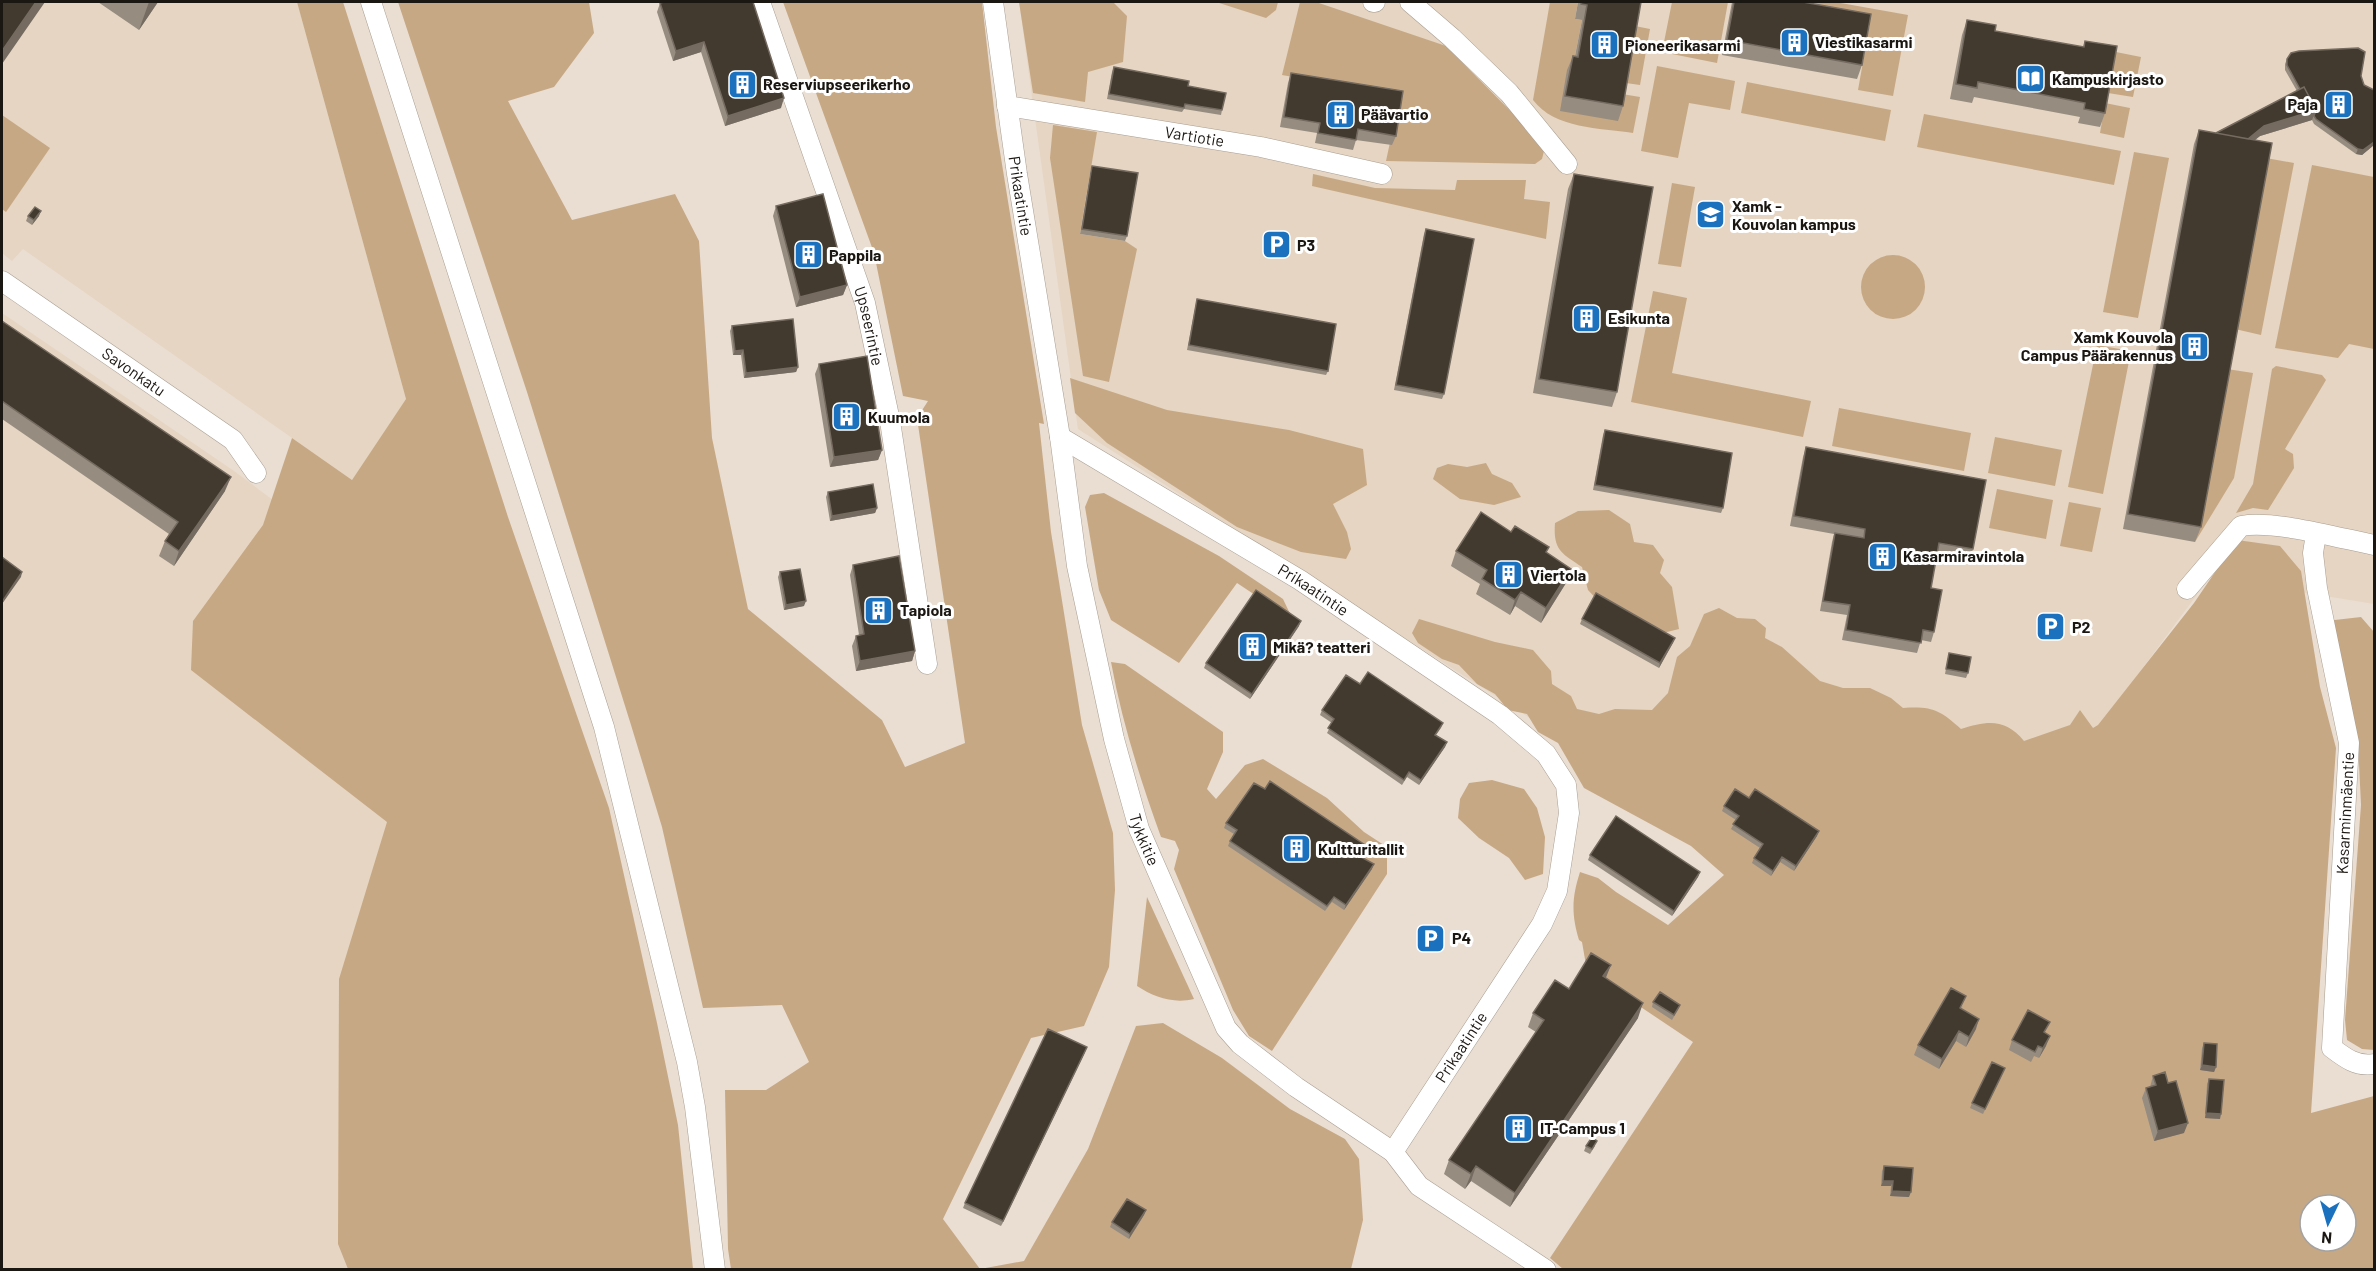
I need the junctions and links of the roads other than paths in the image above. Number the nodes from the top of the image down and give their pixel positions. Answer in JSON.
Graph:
{"nodes":[{"id":1,"x":371,"y":2,"type":"edge"},
{"id":2,"x":760,"y":2,"type":"edge"},
{"id":3,"x":993,"y":2,"type":"edge"},
{"id":4,"x":1410,"y":2,"type":"edge"},
{"id":5,"x":1007,"y":106,"type":"junction"},
{"id":6,"x":1567,"y":164,"type":"dead end"},
{"id":7,"x":1382,"y":174,"type":"dead end"},
{"id":8,"x":2,"y":281,"type":"edge"},
{"id":9,"x":1060,"y":437,"type":"junction"},
{"id":10,"x":256,"y":472,"type":"dead end"},
{"id":11,"x":2316,"y":534,"type":"junction"},
{"id":12,"x":2374,"y":545,"type":"edge"},
{"id":13,"x":2187,"y":589,"type":"dead end"},
{"id":14,"x":927,"y":664,"type":"dead end"},
{"id":15,"x":2374,"y":1064,"type":"edge"},
{"id":16,"x":1394,"y":1152,"type":"junction"},
{"id":17,"x":715,"y":1269,"type":"edge"},
{"id":18,"x":1546,"y":1269,"type":"edge"}],
"edges":[{"from":1,"to":17,"type":"street"},
{"from":2,"to":14,"type":"street","name":"Upseerintie"},
{"from":3,"to":5,"type":"street","name":"Prikaatintie"},
{"from":4,"to":6,"type":"street"},
{"from":5,"to":7,"type":"street","name":"Vartiotie"},
{"from":5,"to":9,"type":"street","name":"Prikaatintie"},
{"from":8,"to":10,"type":"street","name":"Savonkatu"},
{"from":9,"to":16,"type":"street","name":"Tykkitie"},
{"from":9,"to":16,"type":"street","name":"Prikaatintie"},
{"from":11,"to":12,"type":"street"},
{"from":11,"to":13,"type":"street"},
{"from":11,"to":15,"type":"street","name":"Kasarminmäentie"},
{"from":16,"to":18,"type":"street"}]}
